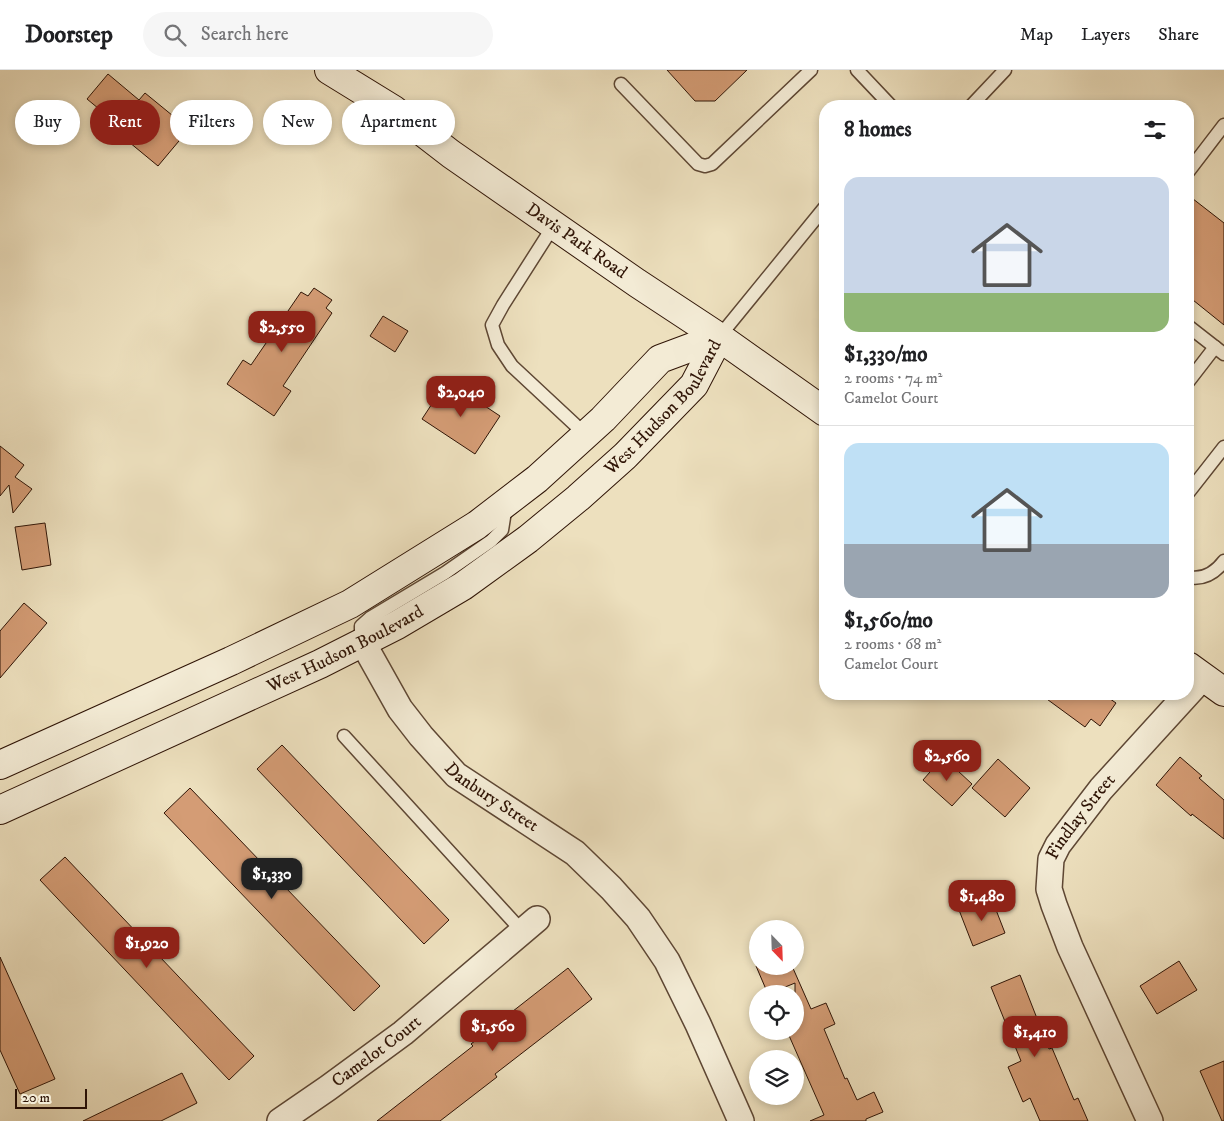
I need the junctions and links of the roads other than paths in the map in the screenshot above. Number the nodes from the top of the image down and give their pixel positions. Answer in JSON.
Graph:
{"nodes":[{"id":1,"x":811,"y":70,"type":"edge"},
{"id":2,"x":857,"y":70,"type":"edge"},
{"id":3,"x":1005,"y":70,"type":"edge"},
{"id":4,"x":345,"y":74,"type":"edge"},
{"id":5,"x":621,"y":84,"type":"dead end"},
{"id":6,"x":885,"y":100,"type":"edge"},
{"id":7,"x":977,"y":100,"type":"edge"},
{"id":8,"x":1224,"y":126,"type":"edge"},
{"id":9,"x":1194,"y":164,"type":"edge"},
{"id":10,"x":819,"y":214,"type":"edge"},
{"id":11,"x":554,"y":225,"type":"junction"},
{"id":12,"x":1194,"y":331,"type":"edge"},
{"id":13,"x":719,"y":337,"type":"junction"},
{"id":14,"x":1220,"y":351,"type":"edge"},
{"id":15,"x":1194,"y":376,"type":"edge"},
{"id":16,"x":819,"y":408,"type":"edge"},
{"id":17,"x":585,"y":434,"type":"junction"},
{"id":18,"x":1224,"y":447,"type":"edge"},
{"id":19,"x":1194,"y":485,"type":"edge"},
{"id":20,"x":507,"y":503,"type":"junction"},
{"id":21,"x":1224,"y":561,"type":"edge"},
{"id":22,"x":1194,"y":577,"type":"edge"},
{"id":23,"x":363,"y":643,"type":"junction"},
{"id":24,"x":1212,"y":682,"type":"edge"},
{"id":25,"x":1194,"y":699,"type":"edge"},
{"id":26,"x":1193,"y":700,"type":"edge"},
{"id":27,"x":344,"y":736,"type":"dead end"},
{"id":28,"x":0,"y":765,"type":"edge"},
{"id":29,"x":0,"y":810,"type":"edge"},
{"id":30,"x":530,"y":925,"type":"joint"},
{"id":31,"x":280,"y":1121,"type":"edge"},
{"id":32,"x":741,"y":1121,"type":"edge"},
{"id":33,"x":1150,"y":1121,"type":"edge"}],
"edges":[{"from":1,"to":5,"type":"lane"},
{"from":2,"to":6,"type":"lane"},
{"from":3,"to":7,"type":"lane"},
{"from":4,"to":11,"type":"main road","name":"Davis Park Road"},
{"from":8,"to":9,"type":"lane"},
{"from":10,"to":13,"type":"lane"},
{"from":11,"to":13,"type":"main road","name":"Davis Park Road"},
{"from":11,"to":17,"type":"lane"},
{"from":12,"to":14,"type":"lane"},
{"from":13,"to":16,"type":"main road","name":"Davis Park Road"},
{"from":13,"to":17,"type":"main road","name":"West Hudson Boulevard"},
{"from":13,"to":23,"type":"main road","name":"West Hudson Boulevard"},
{"from":14,"to":15,"type":"lane"},
{"from":17,"to":20,"type":"main road","name":"West Hudson Boulevard"},
{"from":18,"to":19,"type":"lane"},
{"from":20,"to":23,"type":"lane"},
{"from":20,"to":28,"type":"main road","name":"West Hudson Boulevard"},
{"from":21,"to":22,"type":"lane"},
{"from":23,"to":29,"type":"main road","name":"West Hudson Boulevard"},
{"from":23,"to":32,"type":"street","name":"Danbury Street"},
{"from":24,"to":25,"type":"street","name":"Findlay Street"},
{"from":26,"to":33,"type":"street","name":"Findlay Street"},
{"from":27,"to":30,"type":"lane"},
{"from":30,"to":31,"type":"street","name":"Camelot Court"}]}
